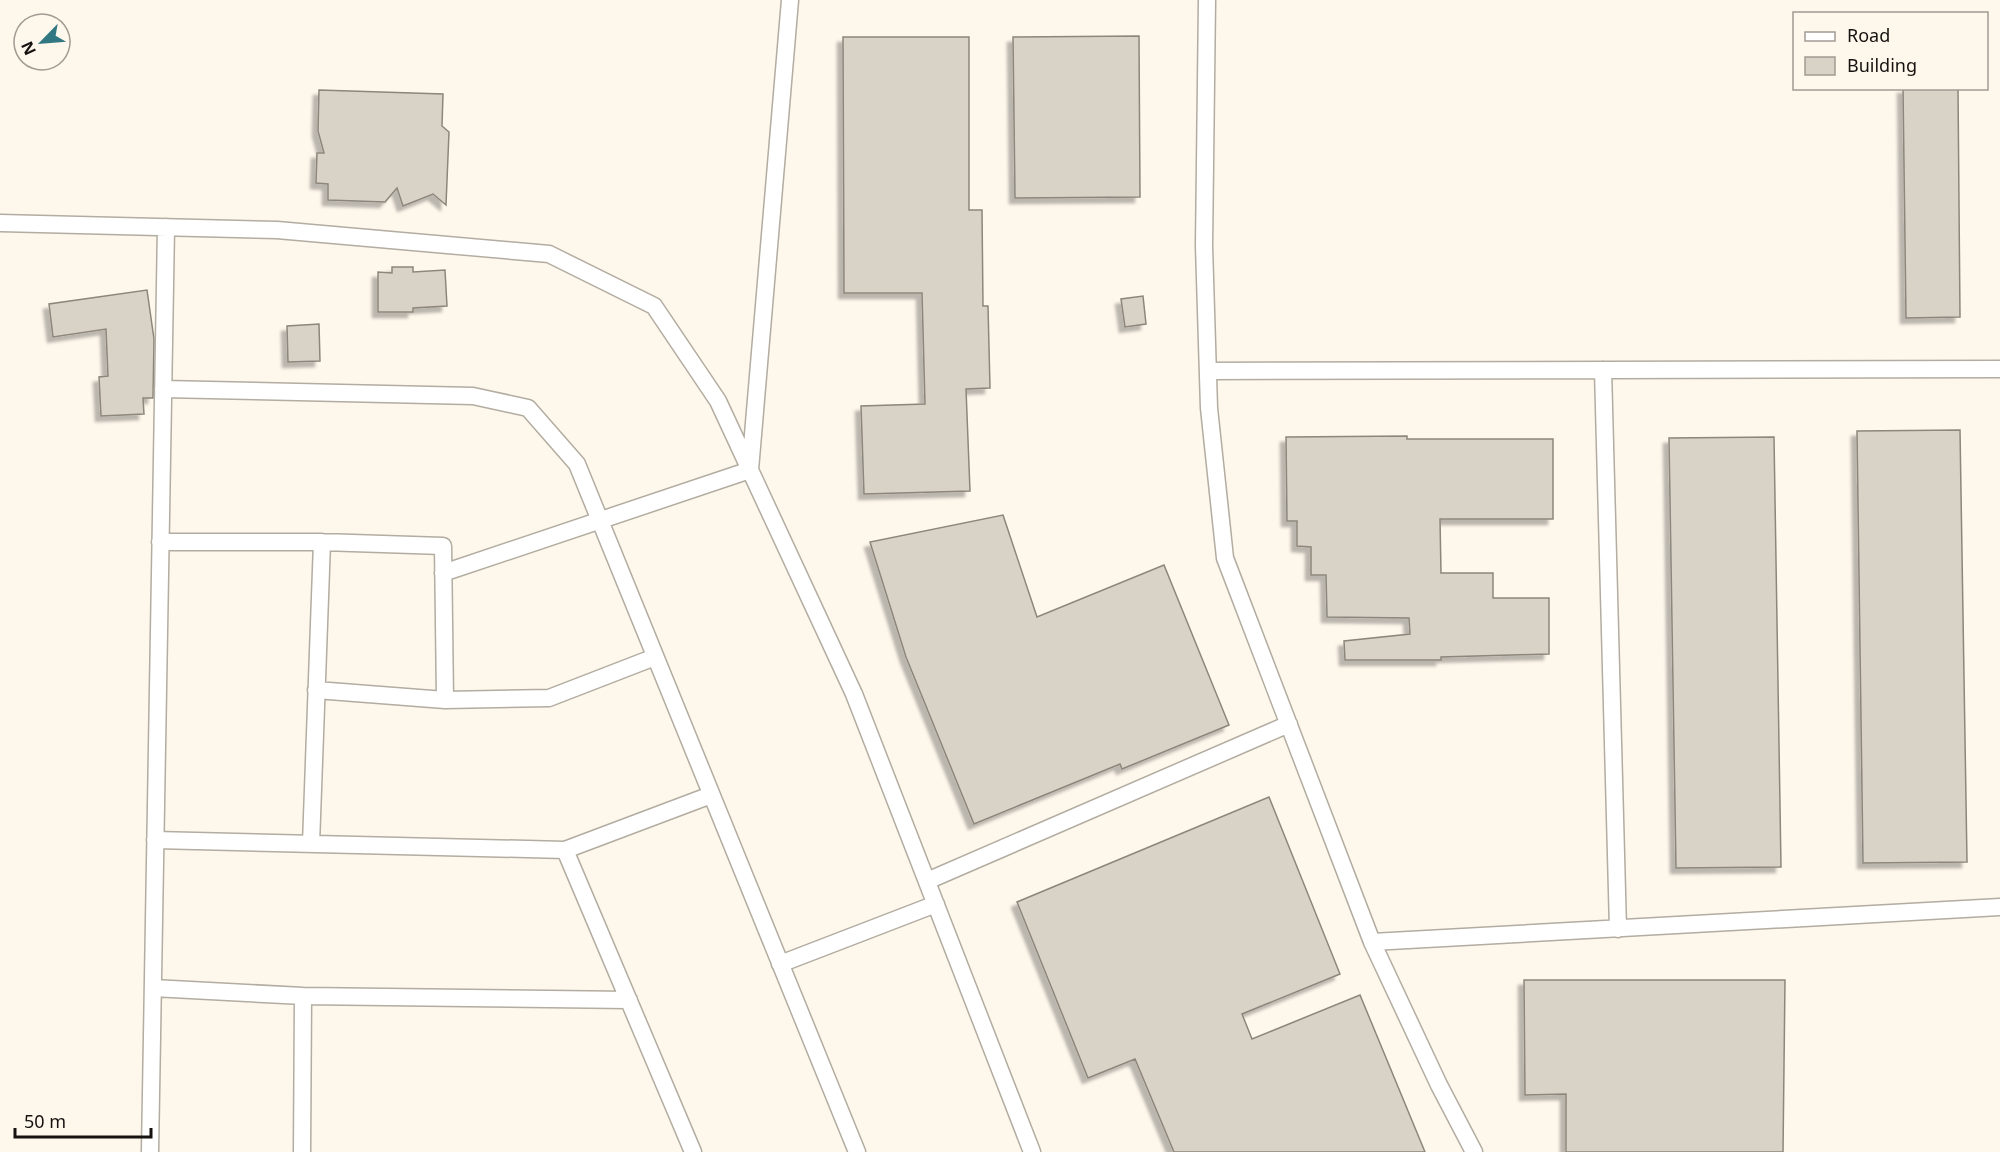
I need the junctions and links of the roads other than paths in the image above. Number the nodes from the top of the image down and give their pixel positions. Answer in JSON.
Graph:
{"nodes":[{"id":1,"x":790,"y":0,"type":"edge"},
{"id":2,"x":1206,"y":0,"type":"edge"},
{"id":3,"x":0,"y":223,"type":"edge"},
{"id":4,"x":166,"y":227,"type":"junction"},
{"id":5,"x":2000,"y":369,"type":"edge"},
{"id":6,"x":1604,"y":370,"type":"junction"},
{"id":7,"x":1208,"y":371,"type":"junction"},
{"id":8,"x":163,"y":389,"type":"junction"},
{"id":9,"x":750,"y":471,"type":"junction"},
{"id":10,"x":600,"y":521,"type":"junction"},
{"id":11,"x":160,"y":542,"type":"junction"},
{"id":12,"x":322,"y":542,"type":"junction"},
{"id":13,"x":443,"y":573,"type":"junction"},
{"id":14,"x":656,"y":657,"type":"junction"},
{"id":15,"x":316,"y":690,"type":"junction"},
{"id":16,"x":445,"y":700,"type":"junction"},
{"id":17,"x":1289,"y":724,"type":"junction"},
{"id":18,"x":711,"y":795,"type":"junction"},
{"id":19,"x":155,"y":840,"type":"junction"},
{"id":20,"x":310,"y":844,"type":"junction"},
{"id":21,"x":565,"y":850,"type":"junction"},
{"id":22,"x":927,"y":880,"type":"junction"},
{"id":23,"x":936,"y":904,"type":"junction"},
{"id":24,"x":2000,"y":907,"type":"edge"},
{"id":25,"x":1618,"y":929,"type":"junction"},
{"id":26,"x":1372,"y":942,"type":"junction"},
{"id":27,"x":780,"y":964,"type":"junction"},
{"id":28,"x":153,"y":988,"type":"junction"},
{"id":29,"x":303,"y":996,"type":"junction"},
{"id":30,"x":629,"y":1000,"type":"junction"},
{"id":31,"x":150,"y":1152,"type":"edge"},
{"id":32,"x":302,"y":1152,"type":"edge"},
{"id":33,"x":693,"y":1152,"type":"edge"},
{"id":34,"x":857,"y":1152,"type":"edge"},
{"id":35,"x":1032,"y":1152,"type":"edge"},
{"id":36,"x":1474,"y":1152,"type":"edge"}],
"edges":[{"from":1,"to":9,"type":"street"},
{"from":2,"to":7,"type":"street"},
{"from":3,"to":4,"type":"street"},
{"from":4,"to":8,"type":"street"},
{"from":4,"to":9,"type":"street"},
{"from":5,"to":6,"type":"street"},
{"from":6,"to":7,"type":"street"},
{"from":6,"to":25,"type":"street"},
{"from":7,"to":17,"type":"street"},
{"from":8,"to":10,"type":"street"},
{"from":8,"to":11,"type":"street"},
{"from":9,"to":10,"type":"street"},
{"from":9,"to":22,"type":"street"},
{"from":10,"to":13,"type":"street"},
{"from":10,"to":14,"type":"street"},
{"from":11,"to":12,"type":"street"},
{"from":11,"to":19,"type":"street"},
{"from":12,"to":13,"type":"street"},
{"from":12,"to":15,"type":"street"},
{"from":13,"to":16,"type":"street"},
{"from":14,"to":16,"type":"street"},
{"from":14,"to":18,"type":"street"},
{"from":15,"to":16,"type":"street"},
{"from":15,"to":20,"type":"street"},
{"from":17,"to":22,"type":"street"},
{"from":17,"to":26,"type":"street"},
{"from":18,"to":21,"type":"street"},
{"from":18,"to":27,"type":"street"},
{"from":19,"to":20,"type":"street"},
{"from":19,"to":28,"type":"street"},
{"from":20,"to":21,"type":"street"},
{"from":21,"to":30,"type":"street"},
{"from":22,"to":23,"type":"street"},
{"from":23,"to":27,"type":"street"},
{"from":23,"to":35,"type":"street"},
{"from":24,"to":25,"type":"street"},
{"from":25,"to":26,"type":"street"},
{"from":26,"to":36,"type":"street"},
{"from":27,"to":34,"type":"street"},
{"from":28,"to":29,"type":"street"},
{"from":28,"to":31,"type":"street"},
{"from":29,"to":30,"type":"street"},
{"from":29,"to":32,"type":"street"},
{"from":30,"to":33,"type":"street"}]}
